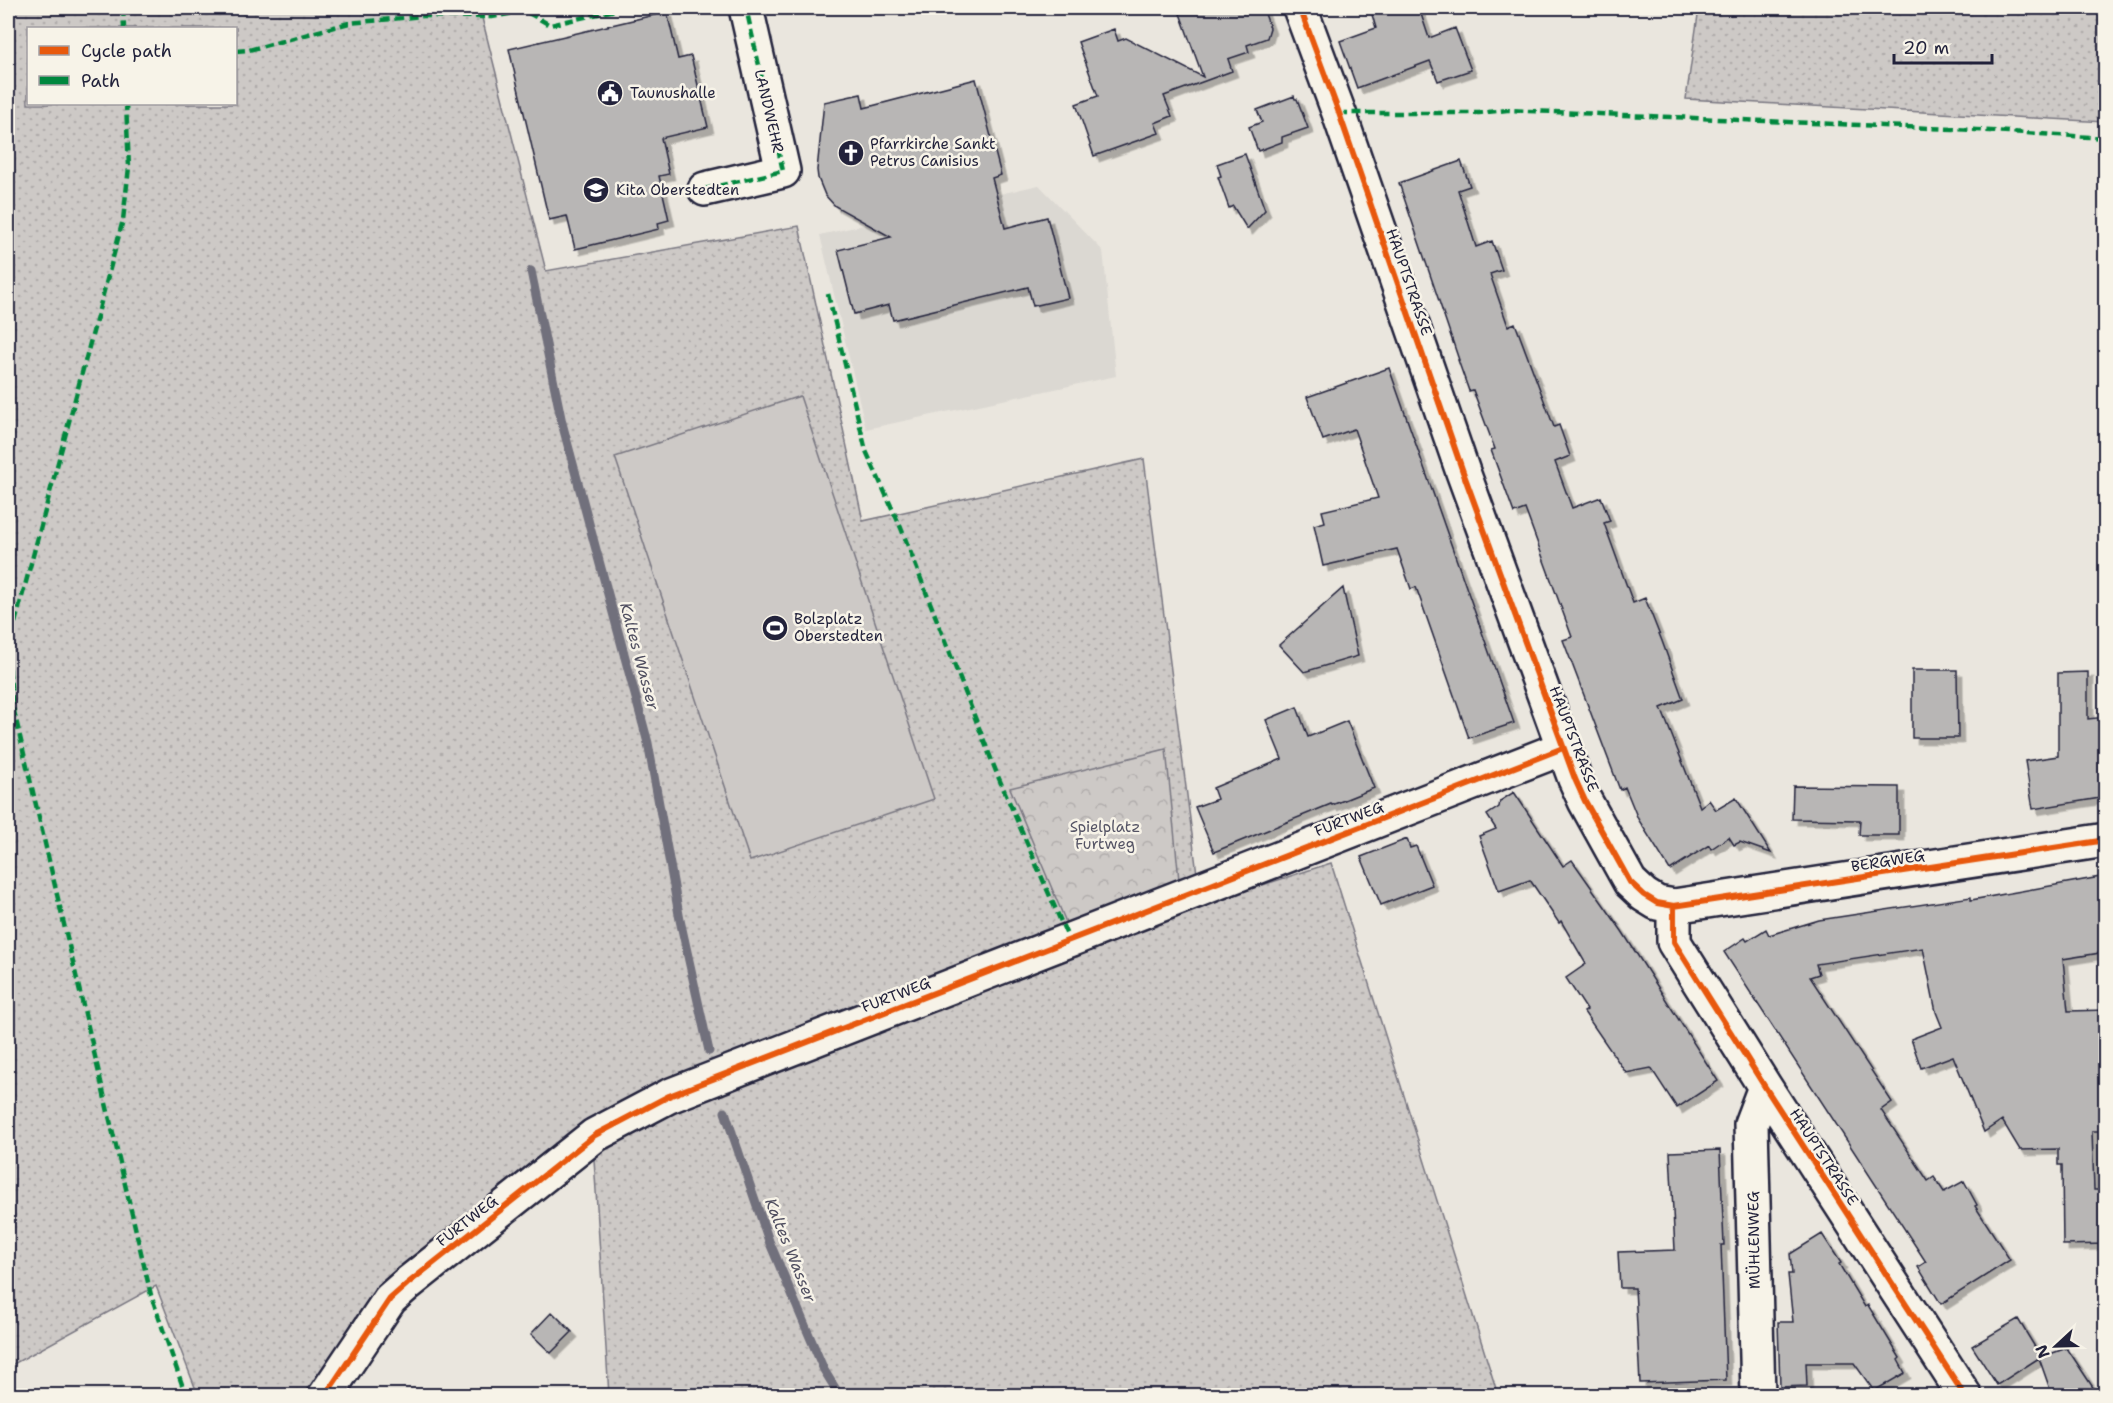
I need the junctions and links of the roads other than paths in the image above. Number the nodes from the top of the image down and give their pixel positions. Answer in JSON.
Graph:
{"nodes":[{"id":1,"x":746,"y":8,"type":"edge"},
{"id":2,"x":1300,"y":8,"type":"edge"},
{"id":3,"x":705,"y":189,"type":"dead end"},
{"id":4,"x":1563,"y":748,"type":"junction"},
{"id":5,"x":2106,"y":840,"type":"edge"},
{"id":6,"x":1674,"y":906,"type":"junction"},
{"id":7,"x":1765,"y":1087,"type":"junction"},
{"id":8,"x":325,"y":1395,"type":"edge"},
{"id":9,"x":1758,"y":1395,"type":"edge"},
{"id":10,"x":1965,"y":1395,"type":"edge"}],
"edges":[{"from":1,"to":3,"type":"street","name":"LANDWEHR"},
{"from":2,"to":4,"type":"street","name":"HAUPTSTRASSE"},
{"from":4,"to":6,"type":"street","name":"HAUPTSTRASSE"},
{"from":4,"to":8,"type":"street","name":"FURTWEG"},
{"from":5,"to":6,"type":"street","name":"BERGWEG"},
{"from":6,"to":7,"type":"street","name":"HAUPTSTRASSE"},
{"from":7,"to":9,"type":"street","name":"MÜHLENWEG"},
{"from":7,"to":10,"type":"street","name":"HAUPTSTRASSE"}]}
